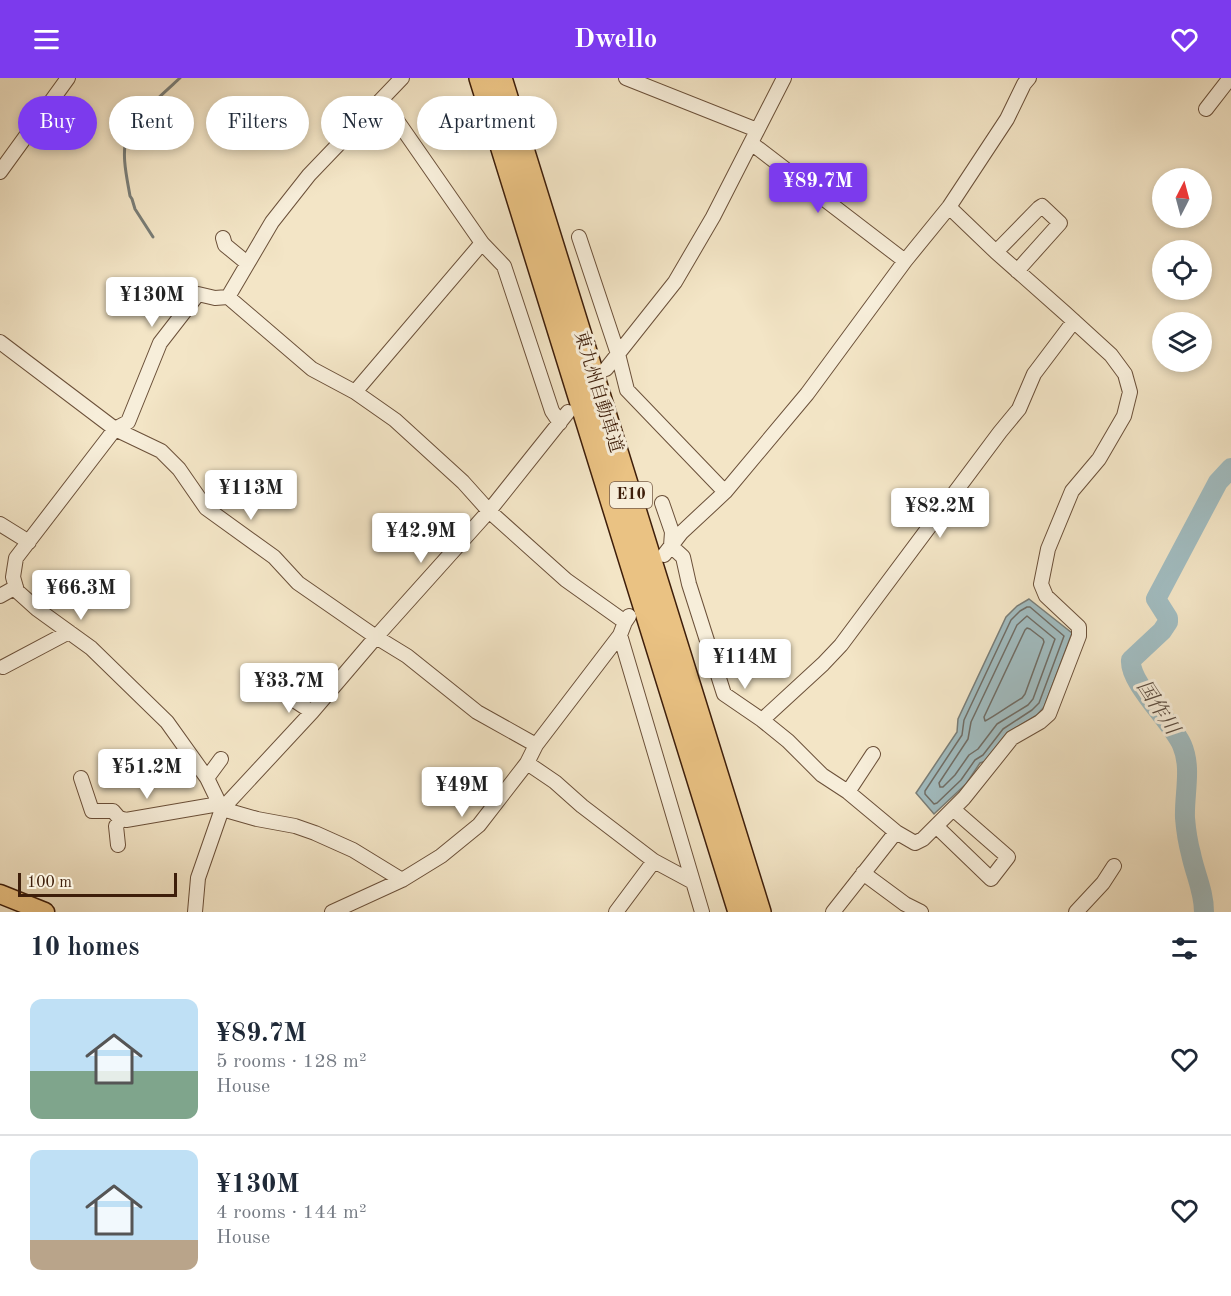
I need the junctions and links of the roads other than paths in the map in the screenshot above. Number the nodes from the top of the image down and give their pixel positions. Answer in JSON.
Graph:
{"nodes":[{"id":1,"x":68,"y":78,"type":"edge"},
{"id":2,"x":402,"y":78,"type":"edge"},
{"id":3,"x":480,"y":78,"type":"edge"},
{"id":4,"x":501,"y":78,"type":"edge"},
{"id":5,"x":626,"y":78,"type":"edge"},
{"id":6,"x":784,"y":78,"type":"edge"},
{"id":7,"x":1029,"y":78,"type":"edge"},
{"id":8,"x":1230,"y":78,"type":"edge"},
{"id":9,"x":385,"y":96,"type":"edge"},
{"id":10,"x":1206,"y":109,"type":"dead end"},
{"id":11,"x":405,"y":132,"type":"edge"},
{"id":12,"x":754,"y":136,"type":"junction"},
{"id":13,"x":333,"y":150,"type":"edge"},
{"id":14,"x":0,"y":172,"type":"edge"},
{"id":15,"x":949,"y":207,"type":"junction"},
{"id":16,"x":579,"y":237,"type":"dead end"},
{"id":17,"x":223,"y":238,"type":"dead end"},
{"id":18,"x":482,"y":243,"type":"junction"},
{"id":19,"x":996,"y":252,"type":"junction"},
{"id":20,"x":905,"y":261,"type":"junction"},
{"id":21,"x":247,"y":263,"type":"junction"},
{"id":22,"x":1017,"y":271,"type":"junction"},
{"id":23,"x":228,"y":297,"type":"junction"},
{"id":24,"x":1074,"y":321,"type":"junction"},
{"id":25,"x":0,"y":342,"type":"edge"},
{"id":26,"x":618,"y":354,"type":"junction"},
{"id":27,"x":606,"y":369,"type":"dead end"},
{"id":28,"x":355,"y":392,"type":"junction"},
{"id":29,"x":115,"y":429,"type":"junction"},
{"id":30,"x":725,"y":492,"type":"junction"},
{"id":31,"x":662,"y":503,"type":"dead end"},
{"id":32,"x":489,"y":511,"type":"junction"},
{"id":33,"x":0,"y":524,"type":"edge"},
{"id":34,"x":29,"y":542,"type":"junction"},
{"id":35,"x":668,"y":551,"type":"junction"},
{"id":36,"x":16,"y":587,"type":"junction"},
{"id":37,"x":0,"y":596,"type":"edge"},
{"id":38,"x":625,"y":624,"type":"junction"},
{"id":39,"x":69,"y":632,"type":"junction"},
{"id":40,"x":376,"y":637,"type":"junction"},
{"id":41,"x":3,"y":667,"type":"dead end"},
{"id":42,"x":250,"y":671,"type":"dead end"},
{"id":43,"x":312,"y":712,"type":"junction"},
{"id":44,"x":762,"y":720,"type":"junction"},
{"id":45,"x":536,"y":745,"type":"junction"},
{"id":46,"x":873,"y":754,"type":"dead end"},
{"id":47,"x":221,"y":759,"type":"dead end"},
{"id":48,"x":527,"y":764,"type":"junction"},
{"id":49,"x":81,"y":778,"type":"dead end"},
{"id":50,"x":207,"y":778,"type":"junction"},
{"id":51,"x":848,"y":792,"type":"junction"},
{"id":52,"x":220,"y":806,"type":"junction"},
{"id":53,"x":953,"y":809,"type":"junction"},
{"id":54,"x":121,"y":819,"type":"junction"},
{"id":55,"x":936,"y":826,"type":"junction"},
{"id":56,"x":896,"y":832,"type":"junction"},
{"id":57,"x":118,"y":845,"type":"dead end"},
{"id":58,"x":654,"y":861,"type":"junction"},
{"id":59,"x":1114,"y":866,"type":"dead end"},
{"id":60,"x":863,"y":873,"type":"junction"},
{"id":61,"x":402,"y":880,"type":"junction"},
{"id":62,"x":693,"y":882,"type":"junction"},
{"id":63,"x":0,"y":894,"type":"edge"},
{"id":64,"x":45,"y":912,"type":"edge"},
{"id":65,"x":195,"y":912,"type":"edge"},
{"id":66,"x":332,"y":912,"type":"edge"},
{"id":67,"x":616,"y":912,"type":"edge"},
{"id":68,"x":702,"y":912,"type":"edge"},
{"id":69,"x":739,"y":912,"type":"edge"},
{"id":70,"x":760,"y":912,"type":"edge"},
{"id":71,"x":832,"y":912,"type":"edge"},
{"id":72,"x":921,"y":912,"type":"edge"},
{"id":73,"x":1076,"y":912,"type":"edge"}],
"edges":[{"from":1,"to":14,"type":"street"},
{"from":2,"to":9,"type":"street"},
{"from":3,"to":69,"type":"highway","name":"東九州自動車道","number":"E10"},
{"from":4,"to":70,"type":"highway","name":"東九州自動車道","number":"E10"},
{"from":5,"to":12,"type":"street"},
{"from":6,"to":12,"type":"street"},
{"from":7,"to":15,"type":"street"},
{"from":8,"to":10,"type":"street"},
{"from":11,"to":18,"type":"street"},
{"from":12,"to":20,"type":"street"},
{"from":12,"to":26,"type":"street"},
{"from":13,"to":21,"type":"street"},
{"from":15,"to":19,"type":"street"},
{"from":15,"to":20,"type":"street"},
{"from":16,"to":26,"type":"street"},
{"from":17,"to":21,"type":"street"},
{"from":18,"to":28,"type":"street"},
{"from":18,"to":32,"type":"street"},
{"from":19,"to":22,"type":"street"},
{"from":19,"to":22,"type":"street"},
{"from":20,"to":30,"type":"street"},
{"from":21,"to":23,"type":"street"},
{"from":22,"to":24,"type":"street"},
{"from":23,"to":28,"type":"street"},
{"from":23,"to":29,"type":"street"},
{"from":24,"to":44,"type":"street"},
{"from":24,"to":53,"type":"street"},
{"from":25,"to":29,"type":"street"},
{"from":26,"to":27,"type":"street"},
{"from":26,"to":30,"type":"street"},
{"from":28,"to":32,"type":"street"},
{"from":29,"to":34,"type":"street"},
{"from":29,"to":40,"type":"street"},
{"from":30,"to":35,"type":"street"},
{"from":31,"to":35,"type":"street"},
{"from":32,"to":38,"type":"street"},
{"from":32,"to":40,"type":"street"},
{"from":33,"to":34,"type":"street"},
{"from":34,"to":36,"type":"street"},
{"from":35,"to":44,"type":"street"},
{"from":36,"to":37,"type":"street"},
{"from":36,"to":39,"type":"street"},
{"from":38,"to":45,"type":"street"},
{"from":38,"to":62,"type":"street"},
{"from":39,"to":41,"type":"street"},
{"from":39,"to":50,"type":"street"},
{"from":40,"to":43,"type":"street"},
{"from":40,"to":45,"type":"street"},
{"from":42,"to":43,"type":"street"},
{"from":43,"to":52,"type":"street"},
{"from":44,"to":51,"type":"street"},
{"from":45,"to":48,"type":"street"},
{"from":46,"to":51,"type":"street"},
{"from":47,"to":50,"type":"street"},
{"from":48,"to":58,"type":"street"},
{"from":48,"to":61,"type":"street"},
{"from":49,"to":54,"type":"street"},
{"from":50,"to":52,"type":"street"},
{"from":51,"to":56,"type":"street"},
{"from":52,"to":54,"type":"street"},
{"from":52,"to":61,"type":"street"},
{"from":52,"to":65,"type":"street"},
{"from":53,"to":55,"type":"street"},
{"from":53,"to":55,"type":"street"},
{"from":54,"to":57,"type":"street"},
{"from":55,"to":56,"type":"street"},
{"from":56,"to":60,"type":"street"},
{"from":58,"to":62,"type":"street"},
{"from":58,"to":67,"type":"street"},
{"from":59,"to":73,"type":"street"},
{"from":60,"to":71,"type":"street"},
{"from":60,"to":72,"type":"street"},
{"from":61,"to":66,"type":"street"},
{"from":62,"to":68,"type":"street"},
{"from":63,"to":64,"type":"main road"}]}
